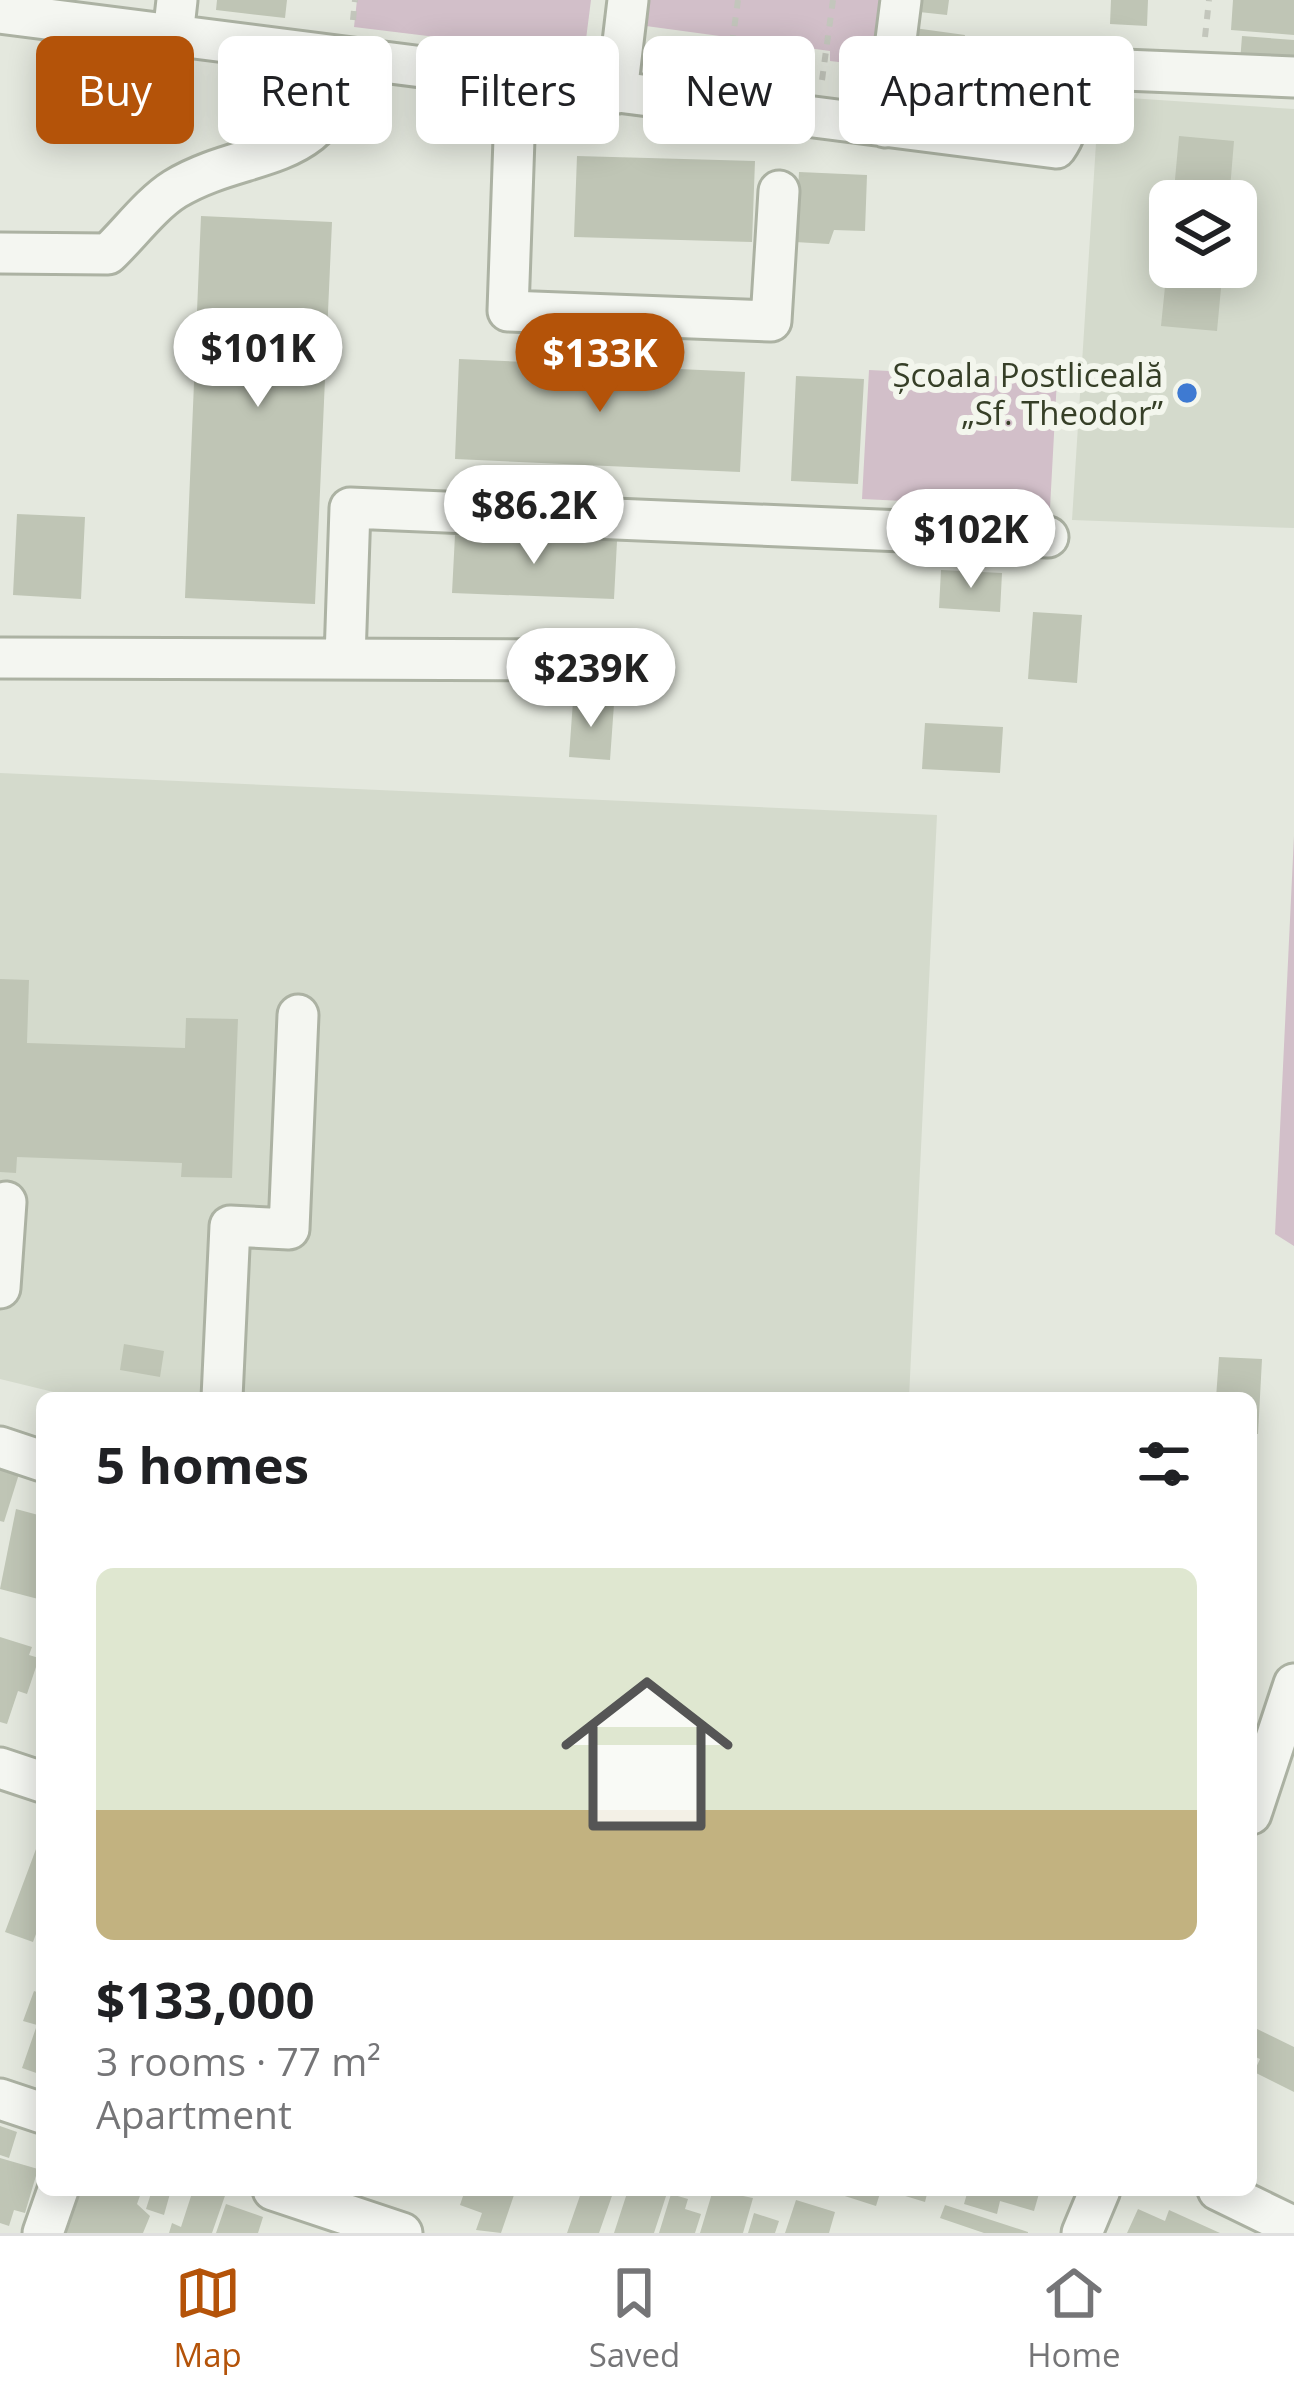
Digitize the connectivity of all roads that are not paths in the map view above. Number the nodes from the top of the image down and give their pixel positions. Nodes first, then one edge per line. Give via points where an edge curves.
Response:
1 (628, 0) edge
2 (901, 0) edge
3 (0, 13) edge
4 (175, 18) edge
5 (251, 36) edge
6 (896, 36) edge
7 (1134, 70) edge
8 (619, 76) edge
9 (1294, 77) edge
10 (619, 93) edge
11 (839, 121) edge
12 (295, 144) edge
13 (514, 144) edge
14 (1024, 144) edge
15 (1060, 144) edge
16 (779, 191) dead end
17 (0, 253) edge
18 (1048, 538) dead end
19 (0, 658) edge
20 (345, 658) junction
21 (592, 660) dead end
22 (298, 1015) dead end
23 (6, 1202) dead end
24 (0, 1288) edge
25 (222, 1392) edge
26 (0, 1448) edge
27 (36, 1459) edge
28 (1294, 1684) edge
29 (0, 1768) edge
30 (36, 1780) edge
31 (1257, 1796) edge
32 (0, 2099) edge
33 (36, 2111) edge
34 (56, 2196) edge
35 (1097, 2196) edge
36 (1230, 2196) edge
37 (283, 2202) edge
38 (1294, 2227) edge
39 (43, 2233) edge
40 (402, 2233) edge
41 (1082, 2233) edge

1 - 8 street
2 - 6 street
3 - 4 street
4 - 5 street
7 - 9 street
10 - 11 street
12 - 17 street via 175,189 108,254
13 - 16 street via 508,311 771,321
14 - 15 street
18 - 20 street via 350,508
19 - 20 street
20 - 21 street
22 - 25 street via 289,1229 230,1226
23 - 24 street
26 - 27 street
28 - 31 street
29 - 30 street
32 - 33 street
34 - 39 street
35 - 41 street
36 - 38 street
37 - 40 street

